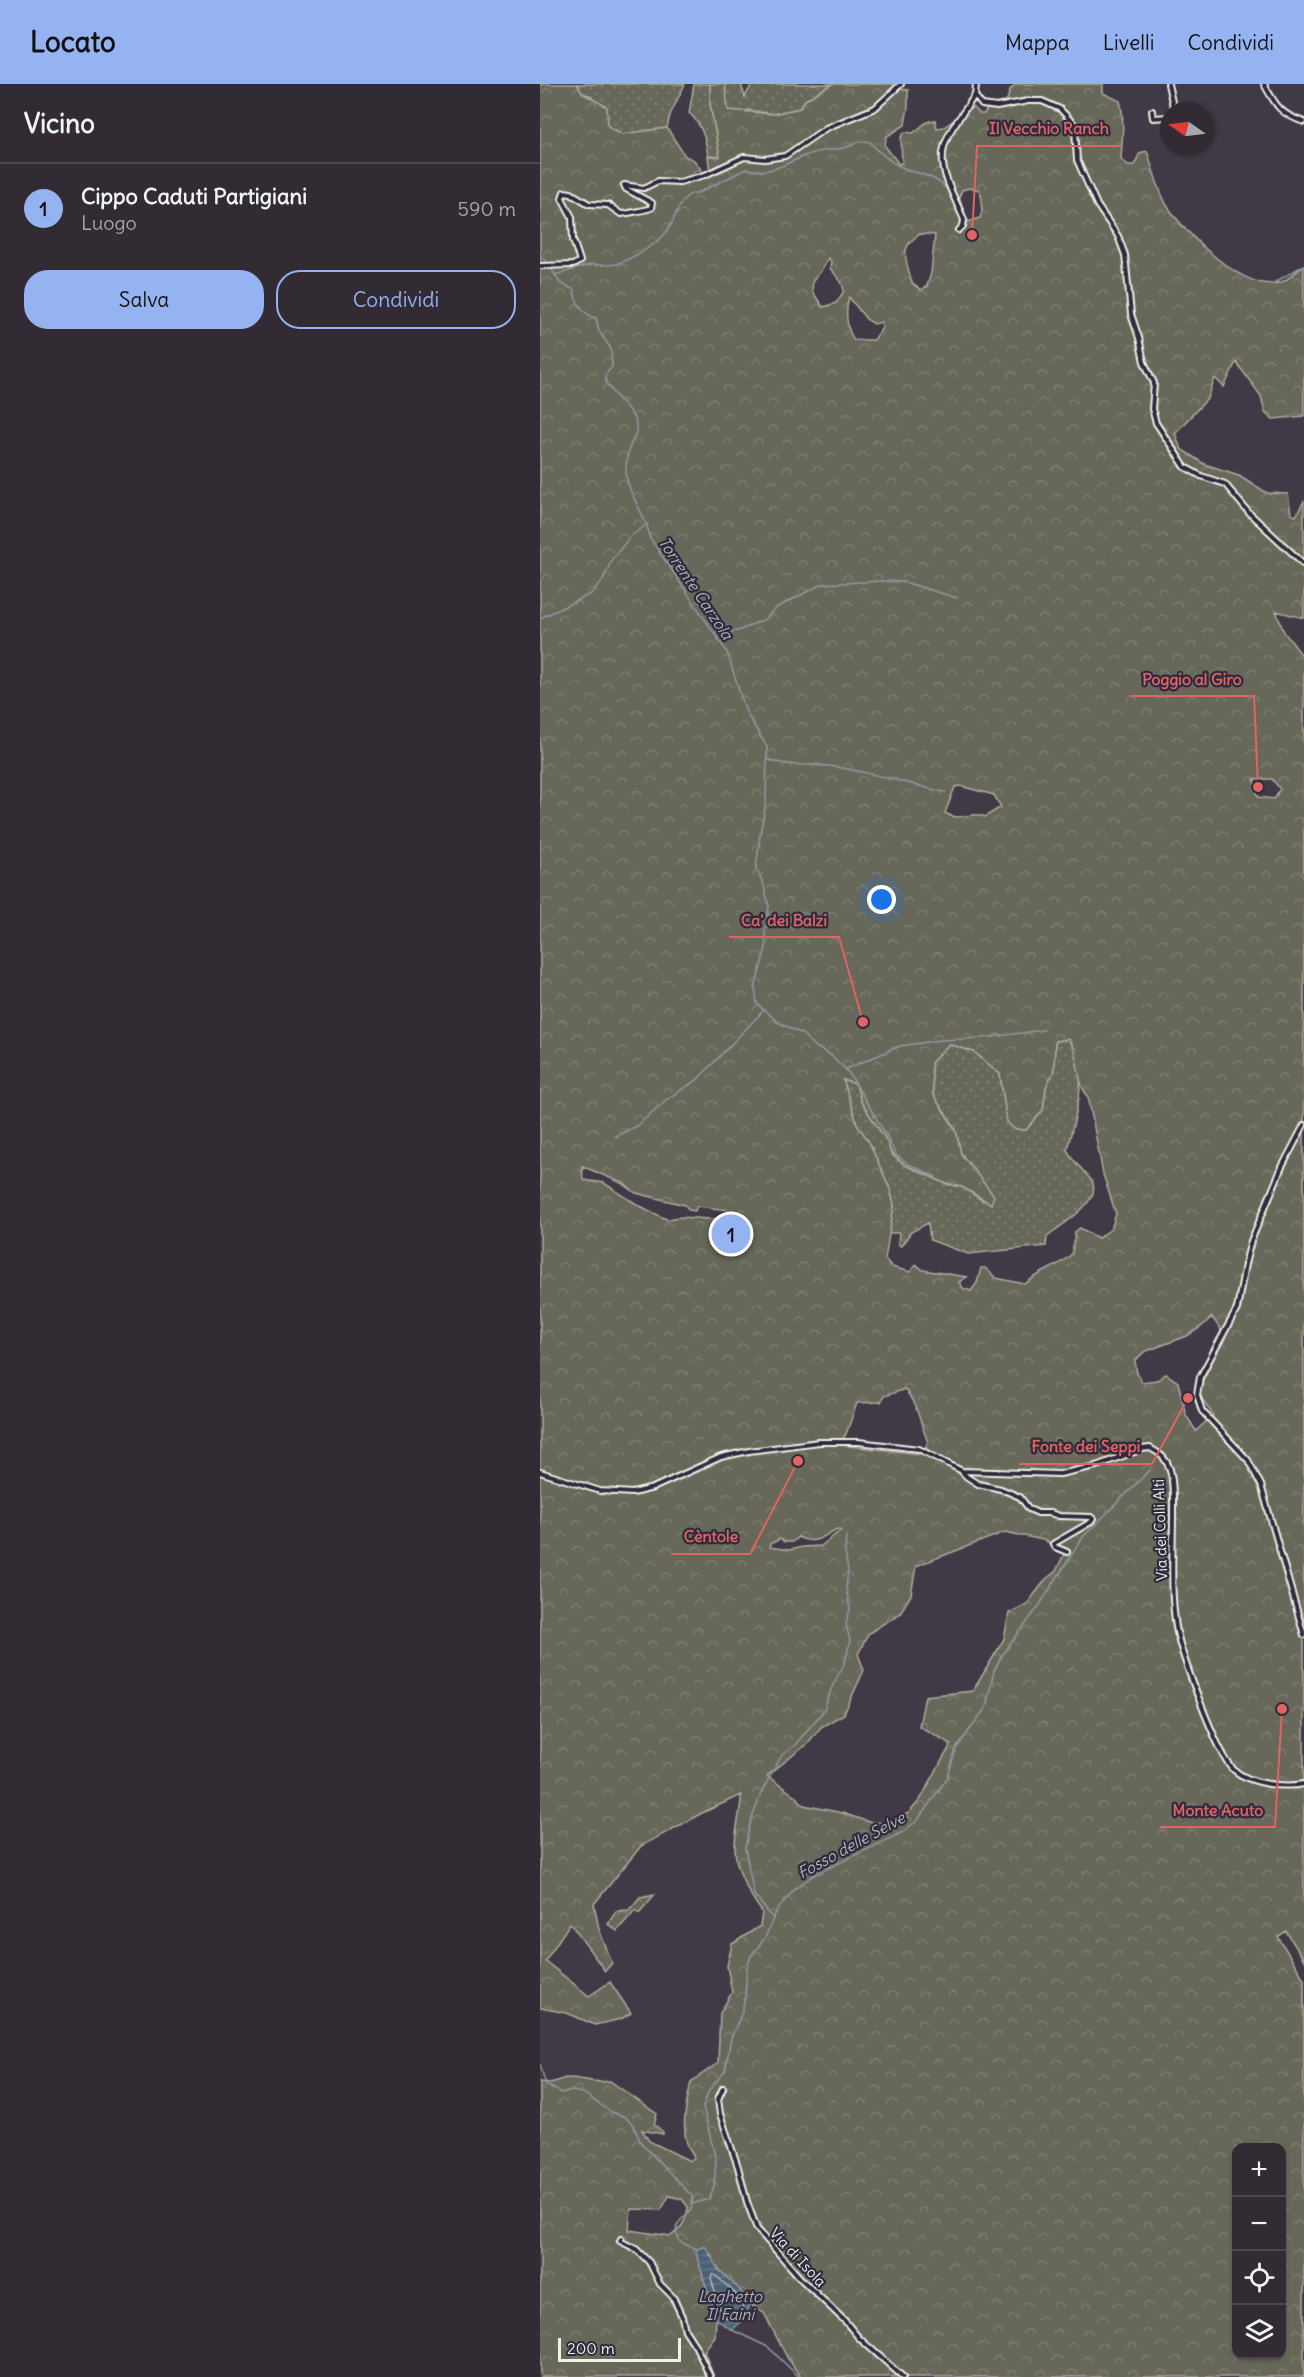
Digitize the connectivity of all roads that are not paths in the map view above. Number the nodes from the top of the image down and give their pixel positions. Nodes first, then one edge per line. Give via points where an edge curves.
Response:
1 (901, 84) edge
2 (976, 84) edge
3 (1168, 84) edge
4 (1264, 84) edge
5 (975, 96) junction
6 (1172, 102) edge
7 (1152, 111) dead end
8 (1160, 118) edge
9 (1304, 122) edge
10 (959, 230) dead end
11 (540, 266) edge
12 (1304, 564) edge
13 (1304, 1125) edge
14 (962, 1471) junction
15 (540, 1472) edge
16 (1067, 1552) dead end
17 (1304, 1635) edge
18 (1304, 1784) edge
19 (723, 2088) dead end
20 (621, 2239) dead end
21 (710, 2377) edge
22 (903, 2377) edge

1 - 11 street via 875,108 831,125 785,156 744,157 705,176 680,182 658,181 644,188 624,185 652,203 647,210 621,214 609,205 589,204 566,192 562,194 572,217 573,240 580,261 573,265
2 - 5 street
3 - 6 street
4 - 9 street via 1278,108
5 - 10 street via 942,150 944,172 964,220
5 - 12 street via 989,107 1042,101 1060,109 1073,123 1077,160 1125,255 1131,314 1154,383 1152,409 1156,423 1185,467 1225,484 1249,513
7 - 8 street via 1153,118
13 - 17 street via 1251,1241 1237,1309 1197,1387 1202,1411 1248,1460 1261,1485
14 - 15 street, Via dei Colli Alti via 919,1449 819,1442 721,1457 633,1493 600,1491
14 - 16 street via 978,1484 1020,1497 1038,1513 1092,1517 1053,1544
14 - 18 street, Via dei Colli Alti via 1060,1474 1142,1449 1157,1452 1170,1468 1176,1626 1223,1755 1234,1770 1254,1780 1283,1786
19 - 22 street, Via di Isola via 718,2099 720,2114 757,2229 859,2338
20 - 21 street via 649,2262 660,2284 673,2297

